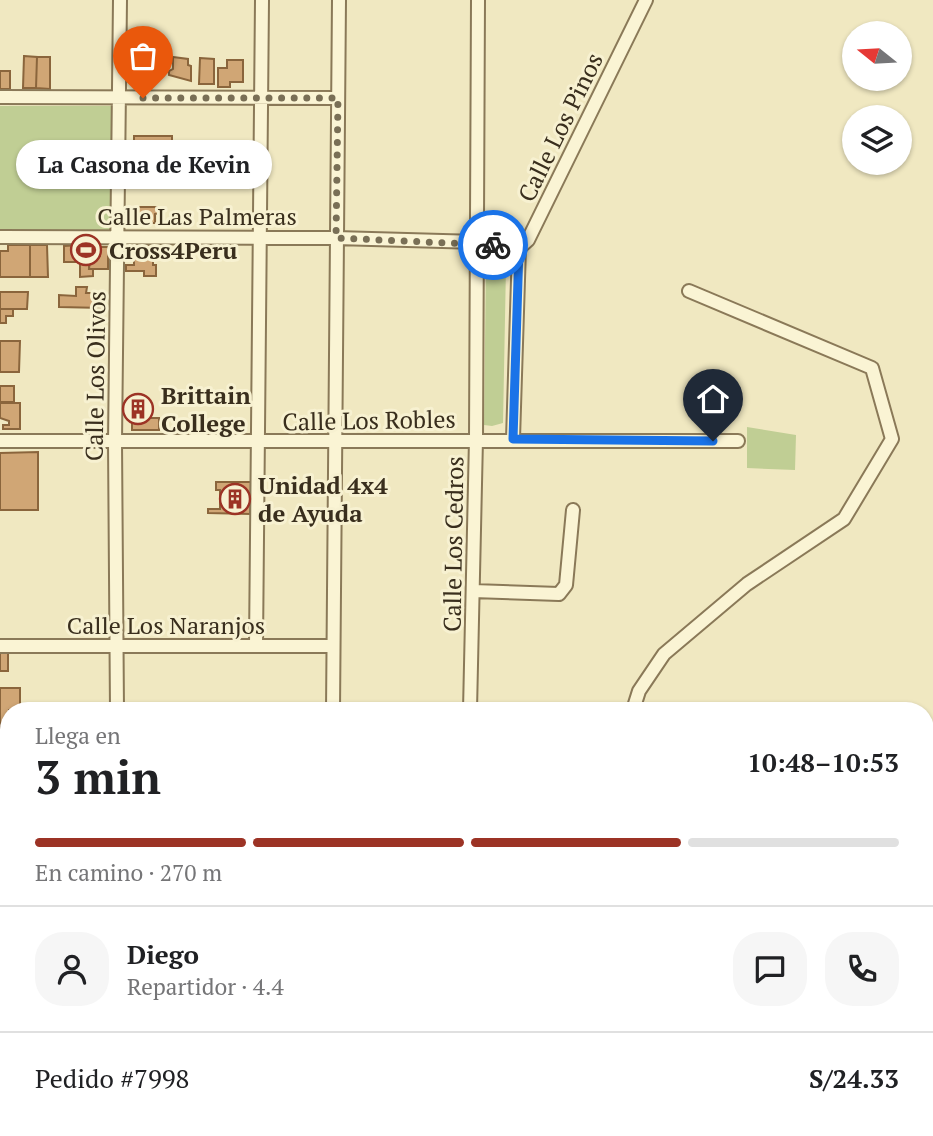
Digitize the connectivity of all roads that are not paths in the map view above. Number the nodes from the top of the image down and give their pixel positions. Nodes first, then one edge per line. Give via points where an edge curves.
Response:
1 (120, 0) edge
2 (262, 0) edge
3 (339, 0) edge
4 (478, 0) edge
5 (646, 0) edge
6 (0, 97) edge
7 (119, 98) junction
8 (261, 98) junction
9 (338, 98) junction
10 (117, 236) junction
11 (0, 237) edge
12 (336, 238) junction
13 (260, 239) junction
14 (478, 243) junction
15 (519, 248) junction
16 (689, 291) dead end
17 (476, 439) junction
18 (513, 439) junction
19 (0, 441) edge
20 (738, 441) dead end
21 (115, 442) junction
22 (257, 442) junction
23 (335, 443) junction
24 (573, 510) dead end
25 (473, 591) junction
26 (256, 645) junction
27 (0, 646) edge
28 (115, 646) junction
29 (332, 646) junction
30 (117, 702) edge
31 (333, 702) edge
32 (470, 702) edge
33 (636, 702) edge

1 - 7 street, Calle Los Olivos
2 - 8 street
3 - 9 street
4 - 14 street, Calle Los Cedros
5 - 15 street, Calle Los Pinos via 528,240
6 - 7 street
7 - 8 street
7 - 10 street, Calle Los Olivos
8 - 9 street
8 - 13 street
9 - 12 street
10 - 11 street, Calle Las Palmeras
10 - 13 street, Calle Las Palmeras
10 - 21 street, Calle Los Olivos
12 - 13 street, Calle Las Palmeras
12 - 14 street, Calle Las Palmeras
12 - 23 street
13 - 22 street
14 - 15 street, Calle Las Palmeras
14 - 17 street, Calle Los Cedros
15 - 18 street
16 - 33 street via 872,368 892,439 844,519 747,584 664,654
17 - 18 street, Calle Los Robles
17 - 23 street, Calle Los Robles
17 - 25 street, Calle Los Cedros
18 - 20 street, Calle Los Robles
19 - 21 street, Calle Los Robles
21 - 22 street, Calle Los Robles
21 - 28 street, Calle Los Olivos
22 - 23 street, Calle Los Robles
22 - 26 street
23 - 29 street
24 - 25 street via 566,585 559,594
25 - 32 street, Calle Los Cedros
26 - 28 street, Calle Los Naranjos
26 - 29 street, Calle Los Naranjos
27 - 28 street, Calle Los Naranjos
28 - 30 street, Calle Los Olivos
29 - 31 street

